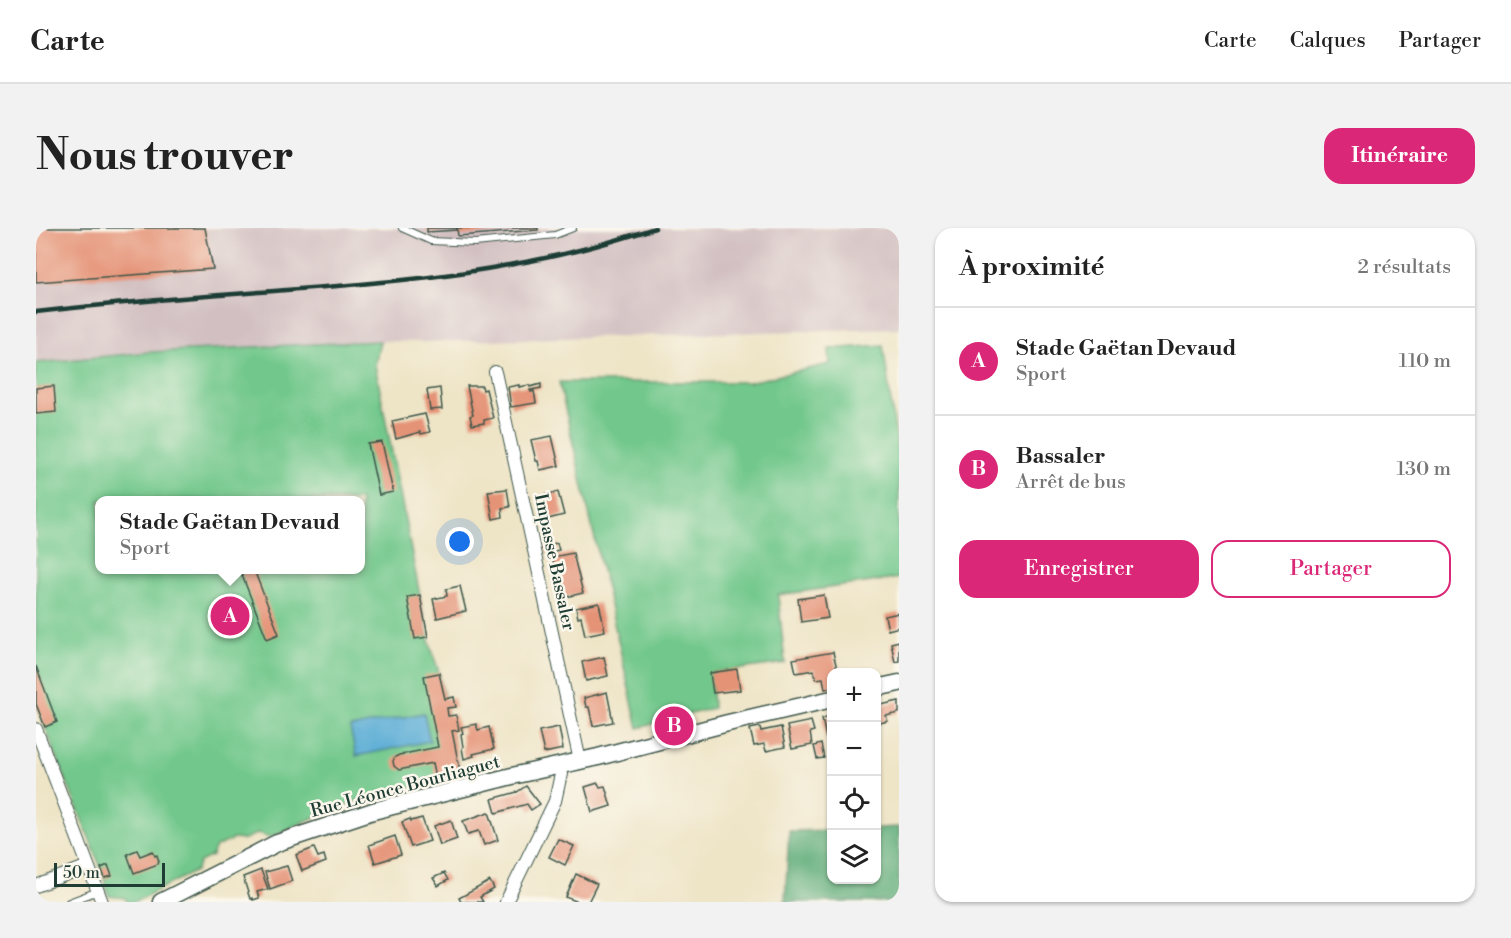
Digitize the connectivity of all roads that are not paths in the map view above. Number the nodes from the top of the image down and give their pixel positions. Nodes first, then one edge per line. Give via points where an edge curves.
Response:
1 (402, 228) edge
2 (573, 228) edge
3 (495, 372) dead end
4 (899, 683) edge
5 (881, 687) edge
6 (827, 700) edge
7 (36, 729) edge
8 (568, 764) junction
9 (88, 866) junction
10 (36, 886) edge
11 (100, 896) edge
12 (69, 902) edge
13 (161, 902) edge
14 (506, 902) edge

1 - 2 lane via 431,241 475,243 555,235
3 - 8 street, Impasse Bassaler
4 - 5 main road
6 - 8 main road, Rue Léonce Bourliaguet
7 - 9 street
8 - 13 main road, Rue Léonce Bourliaguet via 373,811 277,843
8 - 14 street, Impasse Bassaler via 561,774 555,801
9 - 10 street
9 - 11 street
11 - 12 lane

